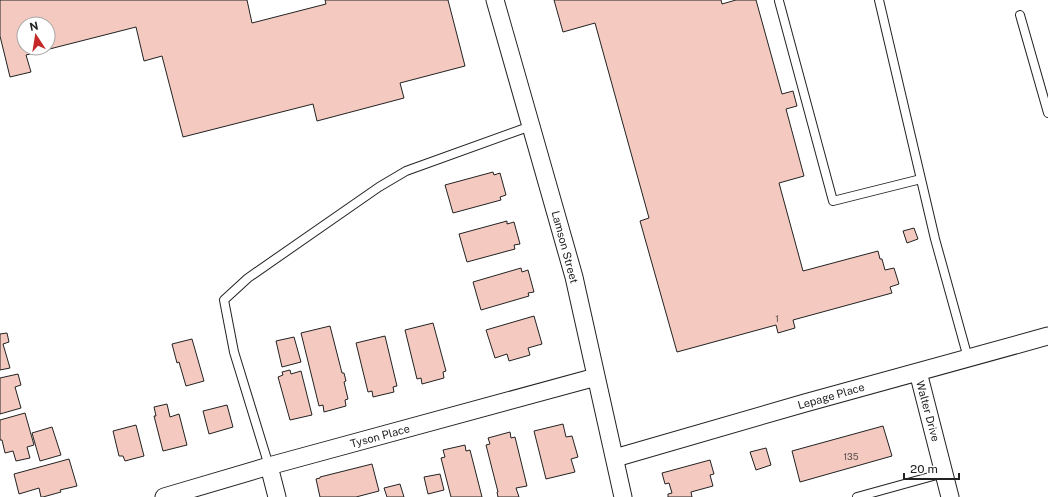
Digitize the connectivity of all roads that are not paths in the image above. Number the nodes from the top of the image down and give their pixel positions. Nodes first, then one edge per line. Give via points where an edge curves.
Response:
1 (495, 0) edge
2 (879, 0) edge
3 (779, 1) dead end
4 (1020, 15) dead end
5 (1048, 113) edge
6 (531, 126) junction
7 (921, 178) junction
8 (1048, 336) edge
9 (968, 358) junction
10 (918, 372) junction
11 (596, 377) junction
12 (615, 458) junction
13 (269, 466) junction
14 (944, 473) junction
15 (164, 497) edge
16 (277, 497) edge
17 (623, 497) edge
18 (857, 497) edge
19 (950, 497) edge

1 - 6 street, Lamson Street
2 - 7 lane
3 - 7 lane via 833,201
4 - 5 lane
6 - 11 street, Lamson Street via 574,277
6 - 13 lane via 406,171 248,278 224,300 234,352
7 - 9 lane
8 - 9 street, Lepage Place
9 - 10 street, Lepage Place
10 - 12 street, Lepage Place
10 - 14 street, Walter Drive
11 - 12 street, Lamson Street
11 - 13 street, Tyson Place
12 - 17 street, Lamson Street
13 - 15 street, Tyson Place
13 - 16 street
14 - 18 lane
14 - 19 street, Walter Drive

